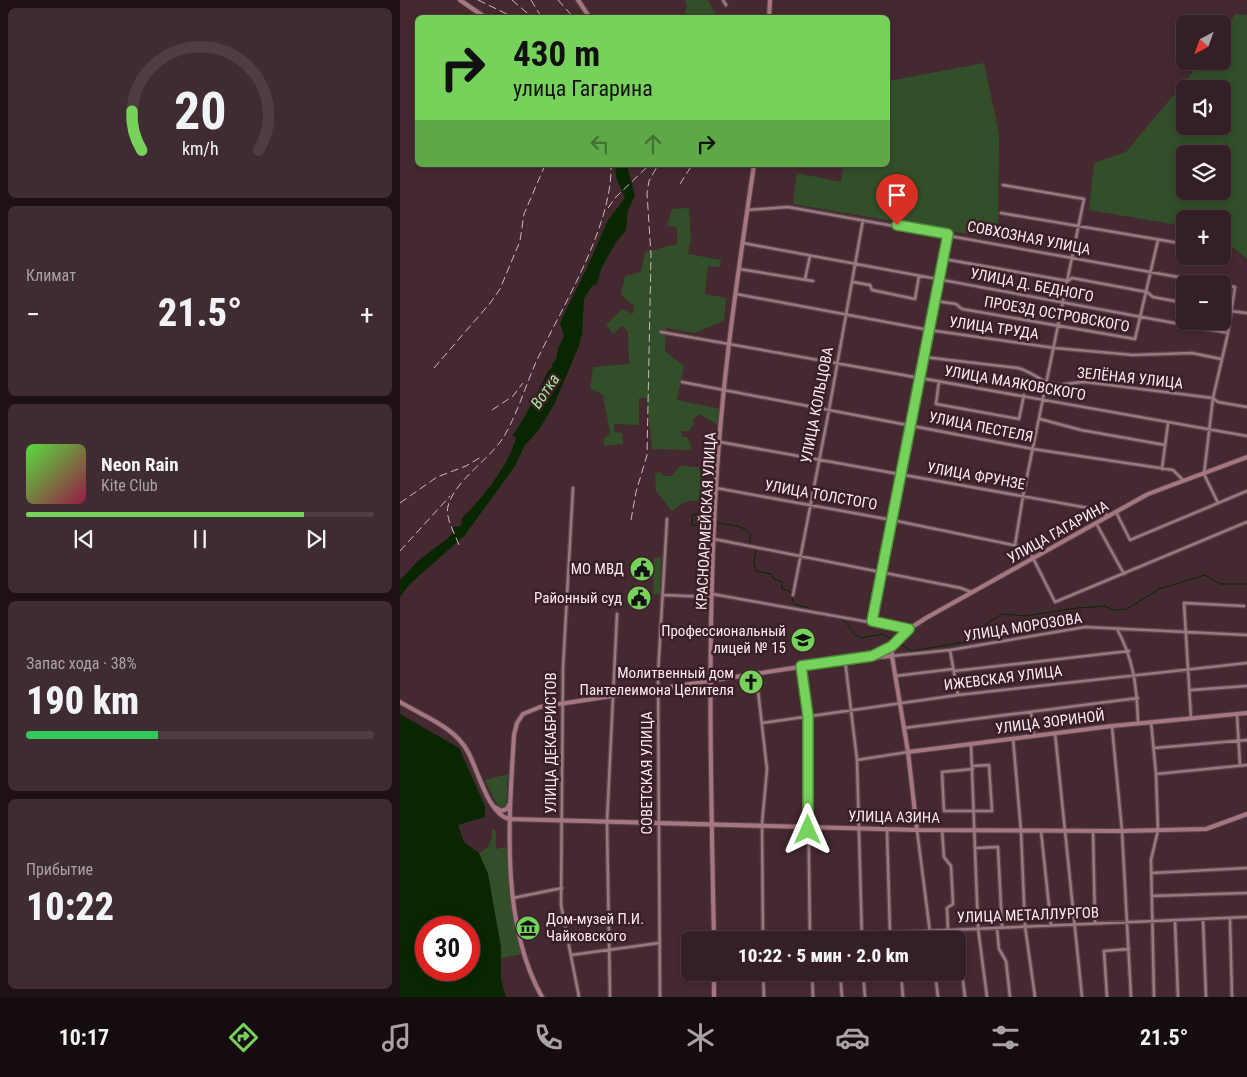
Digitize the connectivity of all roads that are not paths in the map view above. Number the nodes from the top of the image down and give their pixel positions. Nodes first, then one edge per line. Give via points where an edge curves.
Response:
1 (460, 0) edge
2 (578, 0) edge
3 (723, 0) edge
4 (770, 0) edge
5 (726, 5) dead end
6 (482, 15) edge
7 (588, 15) edge
8 (769, 15) edge
9 (754, 167) edge
10 (1003, 185) dead end
11 (747, 210) junction
12 (1001, 213) dead end
13 (863, 220) junction
14 (1079, 227) junction
15 (948, 234) junction
16 (1158, 240) junction
17 (743, 243) junction
18 (1176, 243) edge
19 (810, 256) junction
20 (1073, 258) junction
21 (944, 259) junction
22 (856, 266) junction
23 (739, 269) junction
24 (1151, 272) junction
25 (919, 276) junction
26 (1176, 277) edge
27 (805, 280) junction
28 (940, 280) junction
29 (813, 281) dead end
30 (853, 282) junction
31 (1068, 282) junction
32 (1231, 286) edge
33 (1147, 292) junction
34 (736, 294) junction
35 (936, 301) junction
36 (1176, 301) edge
37 (1064, 303) junction
38 (1231, 311) joint
39 (1247, 312) edge
40 (846, 314) junction
41 (1142, 318) junction
42 (1059, 326) junction
43 (929, 330) junction
44 (1228, 330) edge
45 (661, 332) dead end
46 (1228, 333) junction
47 (729, 343) junction
48 (1055, 348) junction
49 (924, 357) junction
50 (1222, 359) junction
51 (837, 362) junction
52 (920, 378) junction
53 (939, 381) junction
54 (682, 382) dead end
55 (1047, 383) junction
56 (725, 391) junction
57 (1024, 395) junction
58 (1213, 398) junction
59 (1044, 399) junction
60 (1247, 407) edge
61 (829, 410) junction
62 (1040, 419) junction
63 (1168, 423) junction
64 (910, 425) junction
65 (1209, 430) junction
66 (1247, 436) edge
67 (720, 442) junction
68 (1165, 445) junction
69 (1033, 449) junction
70 (1247, 457) edge
71 (818, 460) junction
72 (1162, 469) junction
73 (901, 474) junction
74 (1204, 474) junction
75 (1184, 481) junction
76 (573, 488) dead end
77 (716, 488) junction
78 (1247, 491) edge
79 (1023, 496) junction
80 (1218, 503) junction
81 (810, 504) junction
82 (1116, 512) junction
83 (1109, 516) junction
84 (667, 519) dead end
85 (892, 520) junction
86 (1247, 522) edge
87 (1096, 523) junction
88 (714, 539) junction
89 (1016, 545) junction
90 (800, 555) junction
91 (1033, 559) junction
92 (882, 572) junction
93 (1124, 574) junction
94 (972, 593) junction
95 (663, 595) junction
96 (713, 595) junction
97 (793, 595) dead end
98 (1244, 606) dead end
99 (617, 614) dead end
100 (872, 621) junction
101 (909, 629) junction
102 (1117, 629) junction
103 (1186, 633) junction
104 (1247, 635) edge
105 (892, 646) junction
106 (950, 650) junction
107 (1129, 650) junction
108 (872, 656) junction
109 (892, 656) junction
110 (845, 660) junction
111 (1247, 663) edge
112 (801, 666) junction
113 (1189, 668) junction
114 (954, 670) junction
115 (756, 673) junction
116 (1133, 675) junction
117 (896, 676) junction
118 (710, 681) junction
119 (1247, 686) edge
120 (658, 690) junction
121 (1191, 690) junction
122 (958, 695) junction
123 (614, 696) junction
124 (1138, 698) junction
125 (400, 702) edge
126 (562, 703) junction
127 (900, 703) junction
128 (852, 710) junction
129 (1031, 712) junction
130 (1247, 713) edge
131 (1237, 714) junction
132 (808, 716) junction
133 (1191, 718) junction
134 (1151, 722) junction
135 (762, 723) junction
136 (1138, 724) junction
137 (1112, 726) junction
138 (904, 728) junction
139 (1055, 733) junction
140 (1034, 736) junction
141 (1012, 738) junction
142 (1247, 740) edge
143 (1239, 741) junction
144 (971, 743) junction
145 (1154, 748) junction
146 (908, 752) junction
147 (857, 760) junction
148 (1240, 765) junction
149 (1247, 765) edge
150 (973, 767) junction
151 (1156, 774) junction
152 (510, 803) junction
153 (492, 804) junction
154 (972, 811) junction
155 (1247, 814) edge
156 (509, 819) junction
157 (562, 820) junction
158 (607, 822) junction
159 (658, 824) junction
160 (713, 824) junction
161 (762, 824) junction
162 (808, 826) junction
163 (859, 828) junction
164 (887, 828) junction
165 (916, 830) junction
166 (942, 830) junction
167 (974, 830) junction
168 (1158, 830) junction
169 (1022, 831) junction
170 (1041, 831) junction
171 (1065, 831) junction
172 (1093, 831) junction
173 (1122, 831) junction
174 (976, 848) junction
175 (1247, 868) edge
176 (1152, 872) junction
177 (562, 888) junction
178 (1247, 893) edge
179 (1152, 896) junction
180 (513, 898) junction
181 (1247, 917) edge
182 (1230, 918) junction
183 (1203, 919) junction
184 (1174, 920) junction
185 (1152, 921) junction
186 (1095, 923) junction
187 (1127, 923) junction
188 (1075, 924) junction
189 (1051, 925) junction
190 (1025, 926) junction
191 (1002, 927) junction
192 (978, 928) junction
193 (997, 928) junction
194 (948, 930) junction
195 (714, 931) edge
196 (763, 931) edge
197 (810, 931) edge
198 (862, 931) edge
199 (890, 931) edge
200 (930, 931) joint
201 (659, 943) junction
202 (608, 949) junction
203 (1129, 949) junction
204 (571, 955) junction
205 (714, 981) edge
206 (763, 981) edge
207 (812, 981) edge
208 (841, 981) edge
209 (864, 981) edge
210 (902, 981) edge
211 (936, 981) edge
212 (963, 981) edge
213 (542, 997) edge
214 (579, 997) edge
215 (610, 997) edge
216 (660, 997) edge
217 (714, 997) edge
218 (764, 997) edge
219 (813, 997) edge
220 (842, 997) edge
221 (865, 997) edge
222 (903, 997) edge
223 (938, 997) edge
224 (965, 997) edge
225 (988, 997) edge
226 (1010, 997) edge
227 (1035, 997) edge
228 (1082, 997) edge
229 (1107, 997) edge
230 (1131, 997) edge
231 (1154, 997) edge
232 (1178, 997) edge
233 (1206, 997) edge
234 (1232, 997) edge

1 - 6 main road
2 - 7 main road
3 - 5 street
4 - 8 main road
9 - 11 main road, КРАСНОАРМЕЙСКАЯ УЛИЦА
10 - 14 street via 1084,199
11 - 13 street, СОВХОЗНАЯ УЛИЦА via 788,207
11 - 17 main road, КРАСНОАРМЕЙСКАЯ УЛИЦА
12 - 14 street
13 - 15 street, СОВХОЗНАЯ УЛИЦА
13 - 22 street, УЛИЦА КОЛЬЦОВА
14 - 16 street
14 - 20 street
15 - 20 street, СОВХОЗНАЯ УЛИЦА
15 - 21 street
16 - 18 street
16 - 24 street, ПРОЕЗД ОСТРОВСКОГО
17 - 19 street, УЛИЦА Д. БЕДНОГО
17 - 23 main road, КРАСНОАРМЕЙСКАЯ УЛИЦА
19 - 22 street, УЛИЦА Д. БЕДНОГО
19 - 27 street
20 - 24 street, СОВХОЗНАЯ УЛИЦА
20 - 31 street
21 - 28 street
21 - 31 street
22 - 25 street, УЛИЦА Д. БЕДНОГО
22 - 30 street, УЛИЦА КОЛЬЦОВА
23 - 27 street
23 - 34 main road, КРАСНОАРМЕЙСКАЯ УЛИЦА
24 - 26 street, СОВХОЗНАЯ УЛИЦА
24 - 33 street, ПРОЕЗД ОСТРОВСКОГО
25 - 28 street, УЛИЦА Д. БЕДНОГО
25 - 30 street via 915,299 872,290 870,285
27 - 29 street
28 - 35 street
28 - 37 street, УЛИЦА Д. БЕДНОГО
30 - 40 street, УЛИЦА КОЛЬЦОВА
31 - 33 street via 1072,278
31 - 37 street
32 - 38 street via 1235,287
33 - 36 street via 1153,297
33 - 41 street, ПРОЕЗД ОСТРОВСКОГО
34 - 40 street, УЛИЦА ТРУДА
34 - 47 main road, КРАСНОАРМЕЙСКАЯ УЛИЦА
35 - 42 street, ПРОЕЗД ОСТРОВСКОГО via 956,304 962,309
35 - 43 street
37 - 41 street, УЛИЦА Д. БЕДНОГО
37 - 42 street
38 - 39 street
40 - 43 street, УЛИЦА ТРУДА
40 - 51 street, УЛИЦА КОЛЬЦОВА
41 - 42 street, ПРОЕЗД ОСТРОВСКОГО via 1135,339
41 - 46 street, УЛИЦА Д. БЕДНОГО
42 - 48 street
43 - 48 street, УЛИЦА ТРУДА
43 - 49 street
44 - 46 street
45 - 47 street, УЛИЦА МАЯКОВСКОГО
46 - 50 street
47 - 51 street, УЛИЦА МАЯКОВСКОГО
47 - 56 main road, КРАСНОАРМЕЙСКАЯ УЛИЦА
48 - 50 street, УЛИЦА ТРУДА via 1124,354 1192,354
48 - 55 street
49 - 52 street
49 - 55 street via 1018,368 1030,371
50 - 58 street
51 - 52 street, УЛИЦА МАЯКОВСКОГО
51 - 61 street, УЛИЦА КОЛЬЦОВА
52 - 53 street, УЛИЦА МАЯКОВСКОГО
52 - 64 street
53 - 57 street, УЛИЦА МАЯКОВСКОГО
53 - 57 street via 936,404 1019,419
54 - 56 street, УЛИЦА ПЕСТЕЛЯ
55 - 58 street, ЗЕЛЁНАЯ УЛИЦА via 1085,382
55 - 59 street
56 - 61 street, УЛИЦА ПЕСТЕЛЯ
56 - 67 main road, КРАСНОАРМЕЙСКАЯ УЛИЦА
57 - 59 street, УЛИЦА МАЯКОВСКОГО
58 - 60 street, ЗЕЛЁНАЯ УЛИЦА via 1218,402
58 - 65 street
59 - 62 street
59 - 63 street, УЛИЦА МАЯКОВСКОГО
61 - 64 street, УЛИЦА ПЕСТЕЛЯ
61 - 71 street, УЛИЦА КОЛЬЦОВА
62 - 68 street
62 - 69 street
63 - 65 street, УЛИЦА МАЯКОВСКОГО
63 - 68 street
64 - 69 street, УЛИЦА ПЕСТЕЛЯ
64 - 73 street
65 - 66 street, УЛИЦА МАЯКОВСКОГО
65 - 74 street
67 - 71 street, УЛИЦА ФРУНЗЕ
67 - 77 main road, КРАСНОАРМЕЙСКАЯ УЛИЦА
68 - 72 street
69 - 72 street, УЛИЦА ПЕСТЕЛЯ
69 - 79 street
70 - 74 main road, УЛИЦА ГАГАРИНА
71 - 73 street, УЛИЦА ФРУНЗЕ
71 - 81 street, УЛИЦА КОЛЬЦОВА
72 - 75 street, УЛИЦА ПЕСТЕЛЯ via 1173,470
73 - 79 street, УЛИЦА ФРУНЗЕ
73 - 85 street
74 - 75 main road, УЛИЦА ГАГАРИНА
74 - 80 street
75 - 82 main road, УЛИЦА ГАГАРИНА via 1148,494
76 - 126 street, УЛИЦА ДЕКАБРИСТОВ
77 - 81 street, УЛИЦА ТОЛСТОГО
77 - 88 main road, КРАСНОАРМЕЙСКАЯ УЛИЦА
78 - 80 street
79 - 83 street, УЛИЦА ФРУНЗЕ via 1094,509
79 - 89 street
80 - 82 street via 1130,540
81 - 85 street, УЛИЦА ТОЛСТОГО
81 - 90 street, УЛИЦА КОЛЬЦОВА
82 - 83 main road, УЛИЦА ГАГАРИНА
83 - 87 main road, УЛИЦА ГАГАРИНА
84 - 95 street, СОВЕТСКАЯ УЛИЦА
85 - 89 street, УЛИЦА ТОЛСТОГО
85 - 92 street
86 - 93 street
87 - 91 main road, УЛИЦА ГАГАРИНА
87 - 93 street
88 - 90 street
88 - 96 main road, КРАСНОАРМЕЙСКАЯ УЛИЦА
89 - 91 street, УЛИЦА ТОЛСТОГО via 1028,548
90 - 92 street
90 - 97 street, УЛИЦА КОЛЬЦОВА
91 - 93 street via 1055,602
91 - 94 main road, УЛИЦА ГАГАРИНА
92 - 94 street
92 - 100 street
94 - 101 main road, УЛИЦА ГАГАРИНА
95 - 96 street
95 - 120 street, СОВЕТСКАЯ УЛИЦА
96 - 100 street
96 - 118 main road, КРАСНОАРМЕЙСКАЯ УЛИЦА
98 - 103 street via 1184,603
99 - 123 street
100 - 101 street
101 - 105 main road, УЛИЦА ГАГАРИНА
102 - 103 street, УЛИЦА МОРОЗОВА
102 - 106 street, УЛИЦА МОРОЗОВА via 1085,627
102 - 107 street
103 - 104 street, УЛИЦА МОРОЗОВА
103 - 113 street
105 - 108 main road, УЛИЦА ГАГАРИНА
105 - 109 main road
106 - 109 street, УЛИЦА МОРОЗОВА
106 - 114 street
107 - 114 street
107 - 116 street
108 - 109 main road
108 - 110 main road
109 - 117 main road
110 - 112 main road
110 - 128 street
111 - 113 street, ИЖЕВСКАЯ УЛИЦА
112 - 115 main road
112 - 132 street
113 - 116 street, ИЖЕВСКАЯ УЛИЦА
113 - 121 street
114 - 117 street
114 - 122 street
115 - 118 main road
115 - 135 street
116 - 122 street, ИЖЕВСКАЯ УЛИЦА
116 - 124 street
117 - 127 main road
118 - 120 main road
118 - 160 main road, КРАСНОАРМЕЙСКАЯ УЛИЦА
119 - 121 street
120 - 123 main road
120 - 159 street, СОВЕТСКАЯ УЛИЦА
121 - 133 street
122 - 127 street, ИЖЕВСКАЯ УЛИЦА
123 - 126 main road
123 - 158 street
124 - 129 street
124 - 136 street
125 - 153 main road via 461,740
126 - 152 main road via 533,708 517,723
126 - 157 street, УЛИЦА ДЕКАБРИСТОВ
127 - 128 street, ИЖЕВСКАЯ УЛИЦА
127 - 138 main road
128 - 132 street, ИЖЕВСКАЯ УЛИЦА
128 - 147 street
129 - 138 street
129 - 140 street
130 - 131 main road, УЛИЦА ЗОРИНОЙ
131 - 133 main road, УЛИЦА ЗОРИНОЙ
131 - 143 street
132 - 135 street, ИЖЕВСКАЯ УЛИЦА
132 - 162 street
133 - 134 main road, УЛИЦА ЗОРИНОЙ
134 - 136 main road, УЛИЦА ЗОРИНОЙ
134 - 145 street
135 - 161 street via 767,770
136 - 137 main road, УЛИЦА ЗОРИНОЙ
137 - 139 main road, УЛИЦА ЗОРИНОЙ
137 - 173 street
138 - 146 main road
139 - 140 main road, УЛИЦА ЗОРИНОЙ
139 - 171 street
140 - 141 main road, УЛИЦА ЗОРИНОЙ
141 - 144 main road, УЛИЦА ЗОРИНОЙ
141 - 169 street
142 - 143 street
143 - 145 street
143 - 148 street
144 - 146 main road, УЛИЦА ЗОРИНОЙ
144 - 150 street
145 - 151 street
146 - 147 street, УЛИЦА ЗОРИНОЙ
146 - 165 main road
147 - 163 street
148 - 149 street
148 - 151 street
150 - 154 street
150 - 154 street via 990,764 992,811
150 - 154 street via 942,772 944,811
151 - 168 street
152 - 153 main road via 501,811
152 - 156 main road
153 - 156 main road via 500,816
154 - 167 street
155 - 168 main road, УЛИЦА АЗИНА via 1211,828
156 - 157 main road, УЛИЦА АЗИНА
156 - 180 main road
157 - 158 main road, УЛИЦА АЗИНА
157 - 177 street, УЛИЦА ДЕКАБРИСТОВ
158 - 159 main road, УЛИЦА АЗИНА
158 - 202 street
159 - 160 main road, УЛИЦА АЗИНА
159 - 201 street, СОВЕТСКАЯ УЛИЦА
160 - 161 main road, УЛИЦА АЗИНА
160 - 195 main road, КРАСНОАРМЕЙСКАЯ УЛИЦА
161 - 162 main road, УЛИЦА АЗИНА
161 - 196 street
162 - 163 main road, УЛИЦА АЗИНА
162 - 197 street
163 - 164 main road, УЛИЦА АЗИНА
163 - 198 street
164 - 165 main road, УЛИЦА АЗИНА
164 - 199 street
165 - 166 main road, УЛИЦА АЗИНА
165 - 200 street
166 - 167 main road, УЛИЦА АЗИНА
166 - 194 street via 944,857 951,866 953,904 947,908
167 - 169 main road, УЛИЦА АЗИНА
167 - 174 street
168 - 173 main road, УЛИЦА АЗИНА
168 - 176 street via 1151,860
169 - 170 main road, УЛИЦА АЗИНА
169 - 190 street
170 - 171 main road, УЛИЦА АЗИНА
170 - 189 street
171 - 172 main road, УЛИЦА АЗИНА
171 - 188 street
172 - 173 main road, УЛИЦА АЗИНА
172 - 186 street
173 - 187 street
174 - 191 street via 998,848
174 - 192 street
175 - 176 street
176 - 179 street
177 - 180 street
177 - 204 street, УЛИЦА ДЕКАБРИСТОВ via 563,924
178 - 179 street
179 - 185 street
180 - 213 main road via 529,967
181 - 182 street, УЛИЦА МЕТАЛЛУРГОВ
182 - 183 street, УЛИЦА МЕТАЛЛУРГОВ
182 - 234 street
183 - 184 street, УЛИЦА МЕТАЛЛУРГОВ
183 - 233 street
184 - 185 street, УЛИЦА МЕТАЛЛУРГОВ
184 - 232 street
185 - 187 street, УЛИЦА МЕТАЛЛУРГОВ
185 - 231 street
186 - 187 street, УЛИЦА МЕТАЛЛУРГОВ
186 - 188 street, УЛИЦА МЕТАЛЛУРГОВ
187 - 203 street
188 - 189 street, УЛИЦА МЕТАЛЛУРГОВ
188 - 228 street
189 - 190 street, УЛИЦА МЕТАЛЛУРГОВ
190 - 191 street, УЛИЦА МЕТАЛЛУРГОВ
190 - 227 street
191 - 193 street, УЛИЦА МЕТАЛЛУРГОВ
192 - 193 street, УЛИЦА МЕТАЛЛУРГОВ
192 - 194 street, УЛИЦА МЕТАЛЛУРГОВ
192 - 225 street
193 - 226 street via 999,949 1006,961
194 - 200 street, УЛИЦА МЕТАЛЛУРГОВ
201 - 202 street
201 - 216 street, СОВЕТСКАЯ УЛИЦА
202 - 204 street
202 - 215 street
203 - 229 street via 1104,950
203 - 230 street
204 - 214 street, УЛИЦА ДЕКАБРИСТОВ
205 - 217 main road
206 - 218 street
207 - 219 street
208 - 220 street
209 - 221 street
210 - 222 street
211 - 223 street
212 - 224 street

